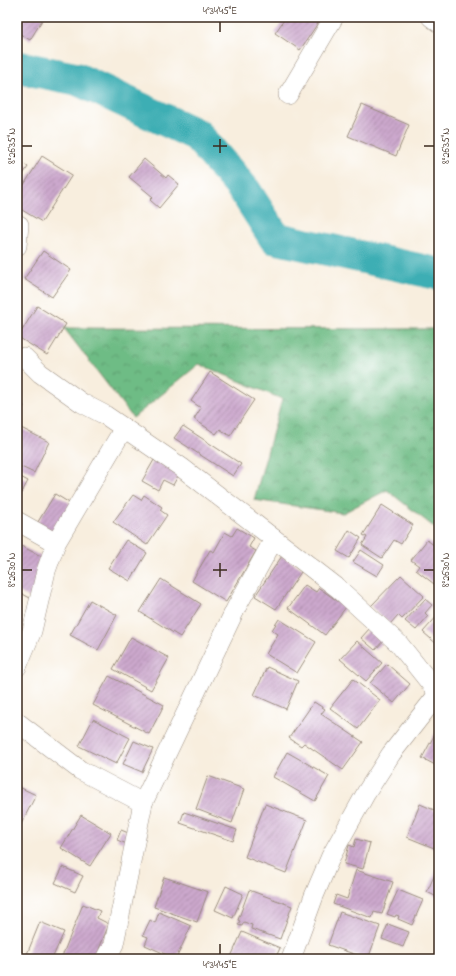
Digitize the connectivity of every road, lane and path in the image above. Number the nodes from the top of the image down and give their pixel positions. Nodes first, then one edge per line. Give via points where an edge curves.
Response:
1 (334, 17) edge
2 (431, 17) edge
3 (439, 23) edge
4 (288, 95) dead end
5 (17, 224) edge
6 (17, 246) edge
7 (19, 355) edge
8 (124, 428) junction
9 (17, 521) edge
10 (274, 539) junction
11 (56, 543) junction
12 (17, 667) edge
13 (439, 694) edge
14 (17, 722) edge
15 (143, 803) junction
16 (106, 959) edge
17 (291, 959) edge

1 - 4 street
2 - 3 street
5 - 6 street
7 - 8 street via 82,403
8 - 10 street via 182,467
8 - 11 street
9 - 11 street
10 - 13 street via 339,589 399,644
10 - 15 street via 233,615
11 - 12 street via 32,631
13 - 17 street via 391,754 331,856
14 - 15 street via 80,770
15 - 16 street via 114,944

